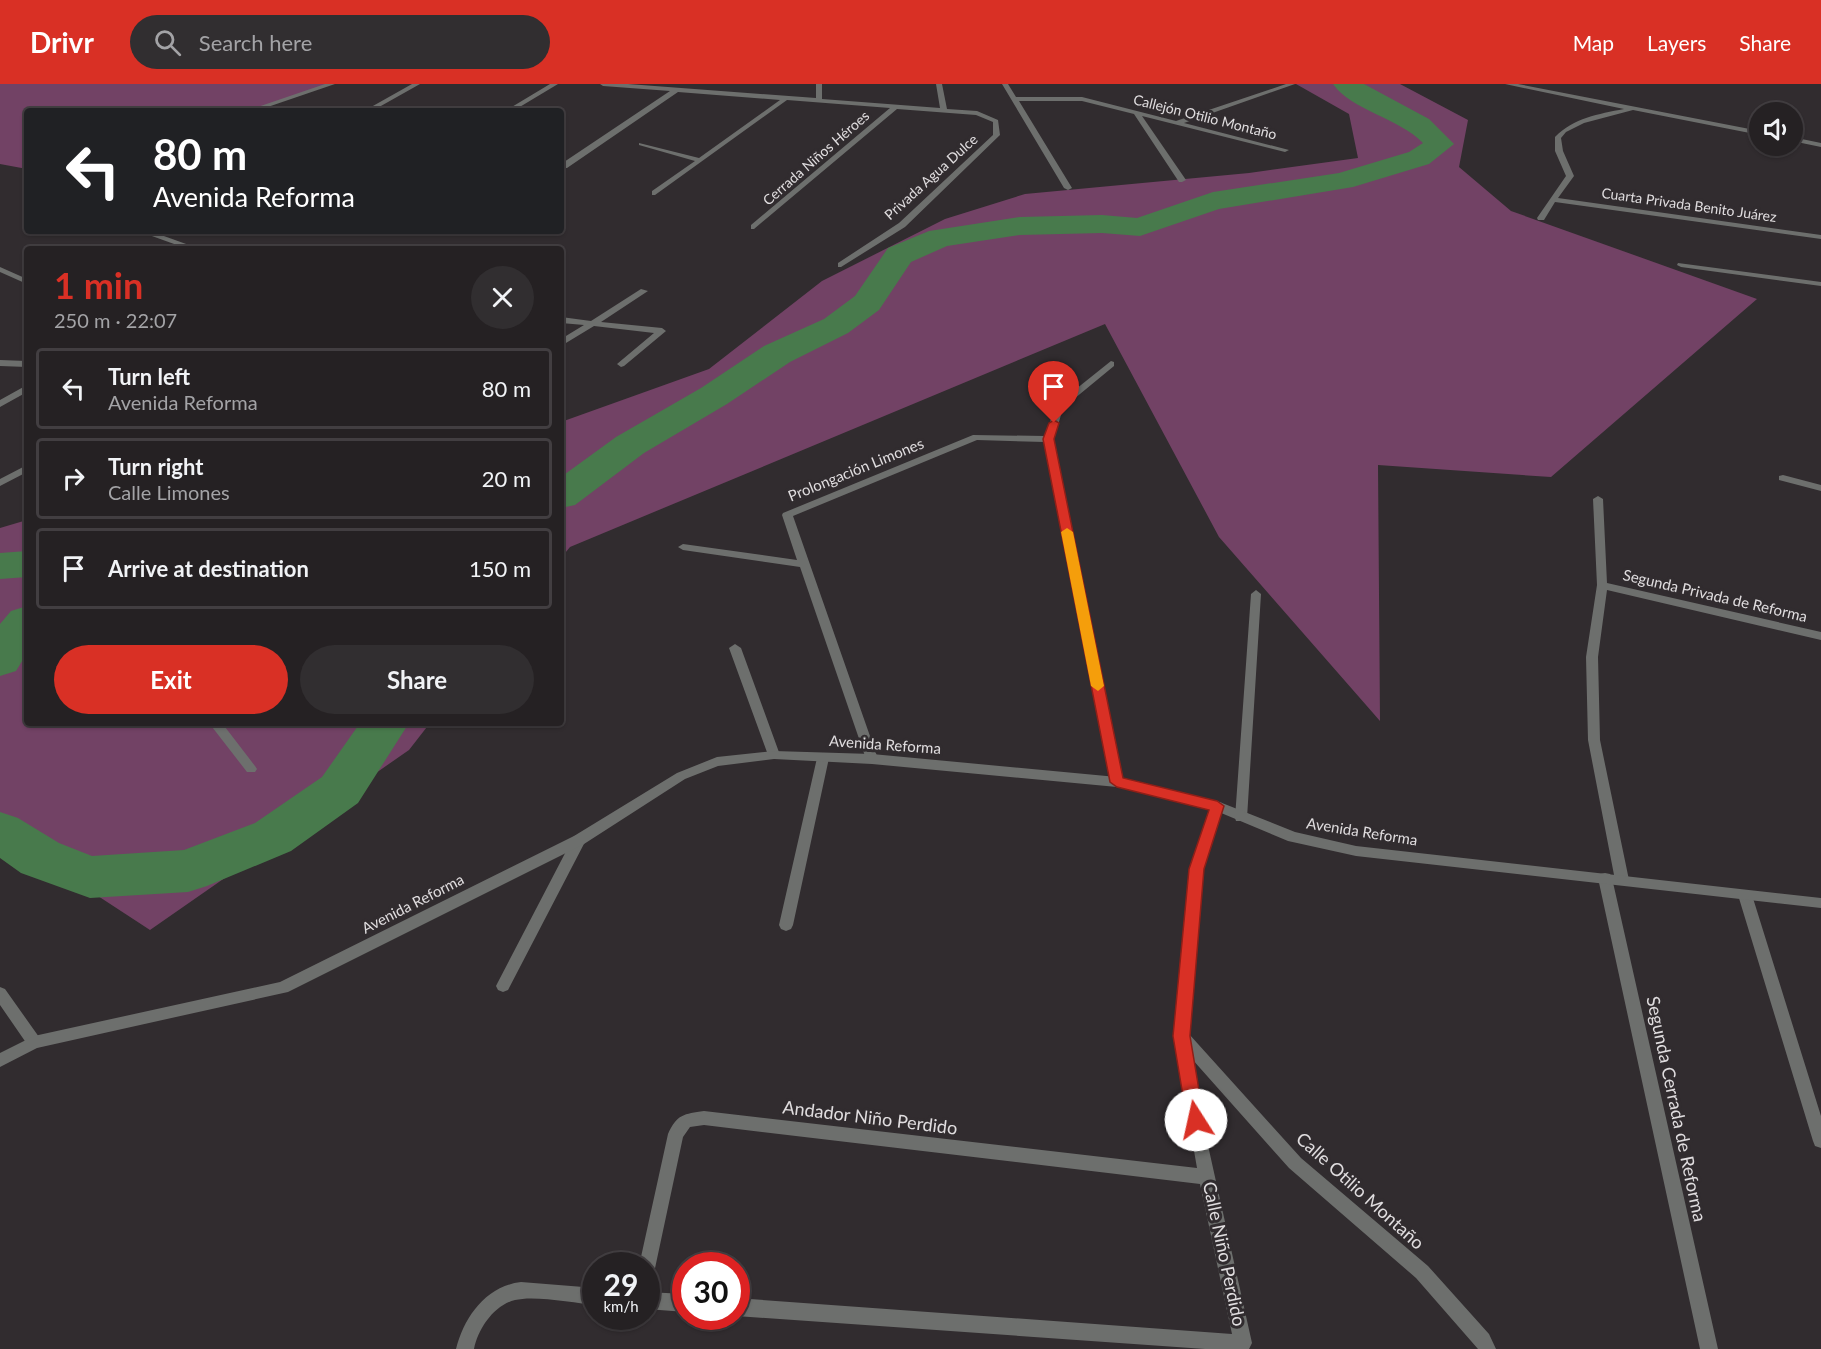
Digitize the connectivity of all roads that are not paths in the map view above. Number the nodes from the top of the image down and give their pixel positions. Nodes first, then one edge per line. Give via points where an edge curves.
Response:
1 (332, 84) edge
2 (417, 84) edge
3 (555, 84) edge
4 (603, 84) edge
5 (706, 84) edge
6 (819, 84) edge
7 (939, 84) edge
8 (1005, 84) edge
9 (1292, 84) edge
10 (1508, 84) edge
11 (1559, 84) edge
12 (675, 91) junction
13 (704, 92) junction
14 (1558, 93) junction
15 (785, 99) junction
16 (1012, 99) junction
17 (819, 102) junction
18 (262, 107) joint
19 (259, 108) edge
20 (373, 108) edge
21 (513, 108) edge
22 (894, 108) junction
23 (1635, 108) junction
24 (944, 111) junction
25 (1135, 111) junction
26 (1178, 122) junction
27 (1749, 131) edge
28 (1803, 141) edge
29 (641, 144) dead end
30 (1821, 145) edge
31 (1285, 150) dead end
32 (700, 160) junction
33 (564, 166) dead end
34 (1182, 180) dead end
35 (1068, 188) dead end
36 (655, 193) dead end
37 (1554, 200) junction
38 (1541, 218) dead end
39 (754, 227) dead end
40 (151, 234) edge
41 (1821, 237) edge
42 (187, 246) edge
43 (841, 265) dead end
44 (1681, 265) dead end
45 (0, 269) edge
46 (24, 281) edge
47 (1821, 284) edge
48 (644, 291) dead end
49 (564, 320) edge
50 (592, 322) junction
51 (564, 341) edge
52 (0, 363) edge
53 (24, 364) edge
54 (621, 364) dead end
55 (1111, 364) dead end
56 (24, 390) edge
57 (0, 404) edge
58 (1048, 439) junction
59 (24, 470) edge
60 (1783, 478) dead end
61 (0, 483) edge
62 (1821, 488) edge
63 (1598, 499) dead end
64 (683, 547) dead end
65 (802, 564) junction
66 (1602, 585) junction
67 (1256, 594) dead end
68 (1821, 636) edge
69 (735, 648) dead end
70 (217, 726) edge
71 (774, 756) junction
72 (823, 758) junction
73 (872, 759) junction
74 (251, 769) dead end
75 (1117, 782) junction
76 (1217, 806) junction
77 (1241, 818) junction
78 (579, 840) junction
79 (1605, 878) junction
80 (1622, 880) junction
81 (1745, 895) junction
82 (1821, 903) edge
83 (786, 925) dead end
84 (503, 986) dead end
85 (0, 993) edge
86 (1182, 1036) junction
87 (34, 1042) junction
88 (0, 1060) edge
89 (1821, 1141) edge
90 (1207, 1177) junction
91 (651, 1252) edge
92 (582, 1296) edge
93 (750, 1308) edge
94 (465, 1349) edge
95 (1487, 1349) edge
96 (1709, 1349) edge

1 - 18 street
2 - 20 street
3 - 21 street
4 - 12 street
5 - 13 street
6 - 17 street
7 - 24 street
8 - 16 street
9 - 26 street
10 - 14 street
11 - 14 street
12 - 13 street
12 - 33 street
13 - 15 street
14 - 23 street
15 - 17 street
15 - 32 street
16 - 25 street, Callejón Otilio Montaño via 1082,99
16 - 35 street
17 - 22 street
18 - 19 street
22 - 24 street
22 - 39 street, Cerrada Niños Héroes
23 - 27 street
23 - 37 street via 1594,117 1566,128 1557,138 1570,176
24 - 43 street, Privada Agua Dulce via 977,114 996,121 997,135 902,225
25 - 26 street, Callejón Otilio Montaño
25 - 34 street
26 - 31 street, Callejón Otilio Montaño
28 - 30 street
29 - 32 street
32 - 36 street
37 - 38 street
37 - 41 street, Cuarta Privada Benito Juárez
40 - 42 street
44 - 47 street
45 - 46 street
48 - 50 street
49 - 50 street
50 - 51 street
50 - 54 street via 662,331
52 - 53 street
55 - 58 street via 1059,407
56 - 57 street
58 - 65 street, Prolongación Limones via 976,437 787,515
58 - 75 street
59 - 61 street
60 - 62 street
63 - 66 street
64 - 65 street
65 - 73 street, Prolongación Limones
66 - 68 street, Segunda Privada de Reforma
66 - 80 street via 1592,657 1594,740
67 - 77 street
69 - 71 street
70 - 74 street
71 - 72 street, Avenida Reforma
71 - 78 street, Avenida Reforma via 717,762 681,776
72 - 73 street, Avenida Reforma
72 - 83 street
73 - 75 street, Avenida Reforma
75 - 76 street, Avenida Reforma
76 - 77 street, Avenida Reforma
76 - 86 street, Calle Niño Perdido via 1197,869
77 - 79 street, Avenida Reforma via 1293,837 1356,851
78 - 84 street
78 - 87 street, Avenida Reforma via 283,988
79 - 80 street, Avenida Reforma
79 - 96 street, Segunda Cerrada de Reforma
80 - 81 street, Avenida Reforma
81 - 82 street, Avenida Reforma
81 - 89 street
85 - 87 street
86 - 90 street, Calle Niño Perdido
86 - 95 street, Calle Otilio Montaño via 1295,1163 1422,1272
87 - 88 street, Avenida Reforma
90 - 91 street, Andador Niño Perdido via 704,1118 685,1121 676,1134
90 - 93 street, Calle Niño Perdido via 1243,1343
92 - 94 street via 516,1291 485,1308

